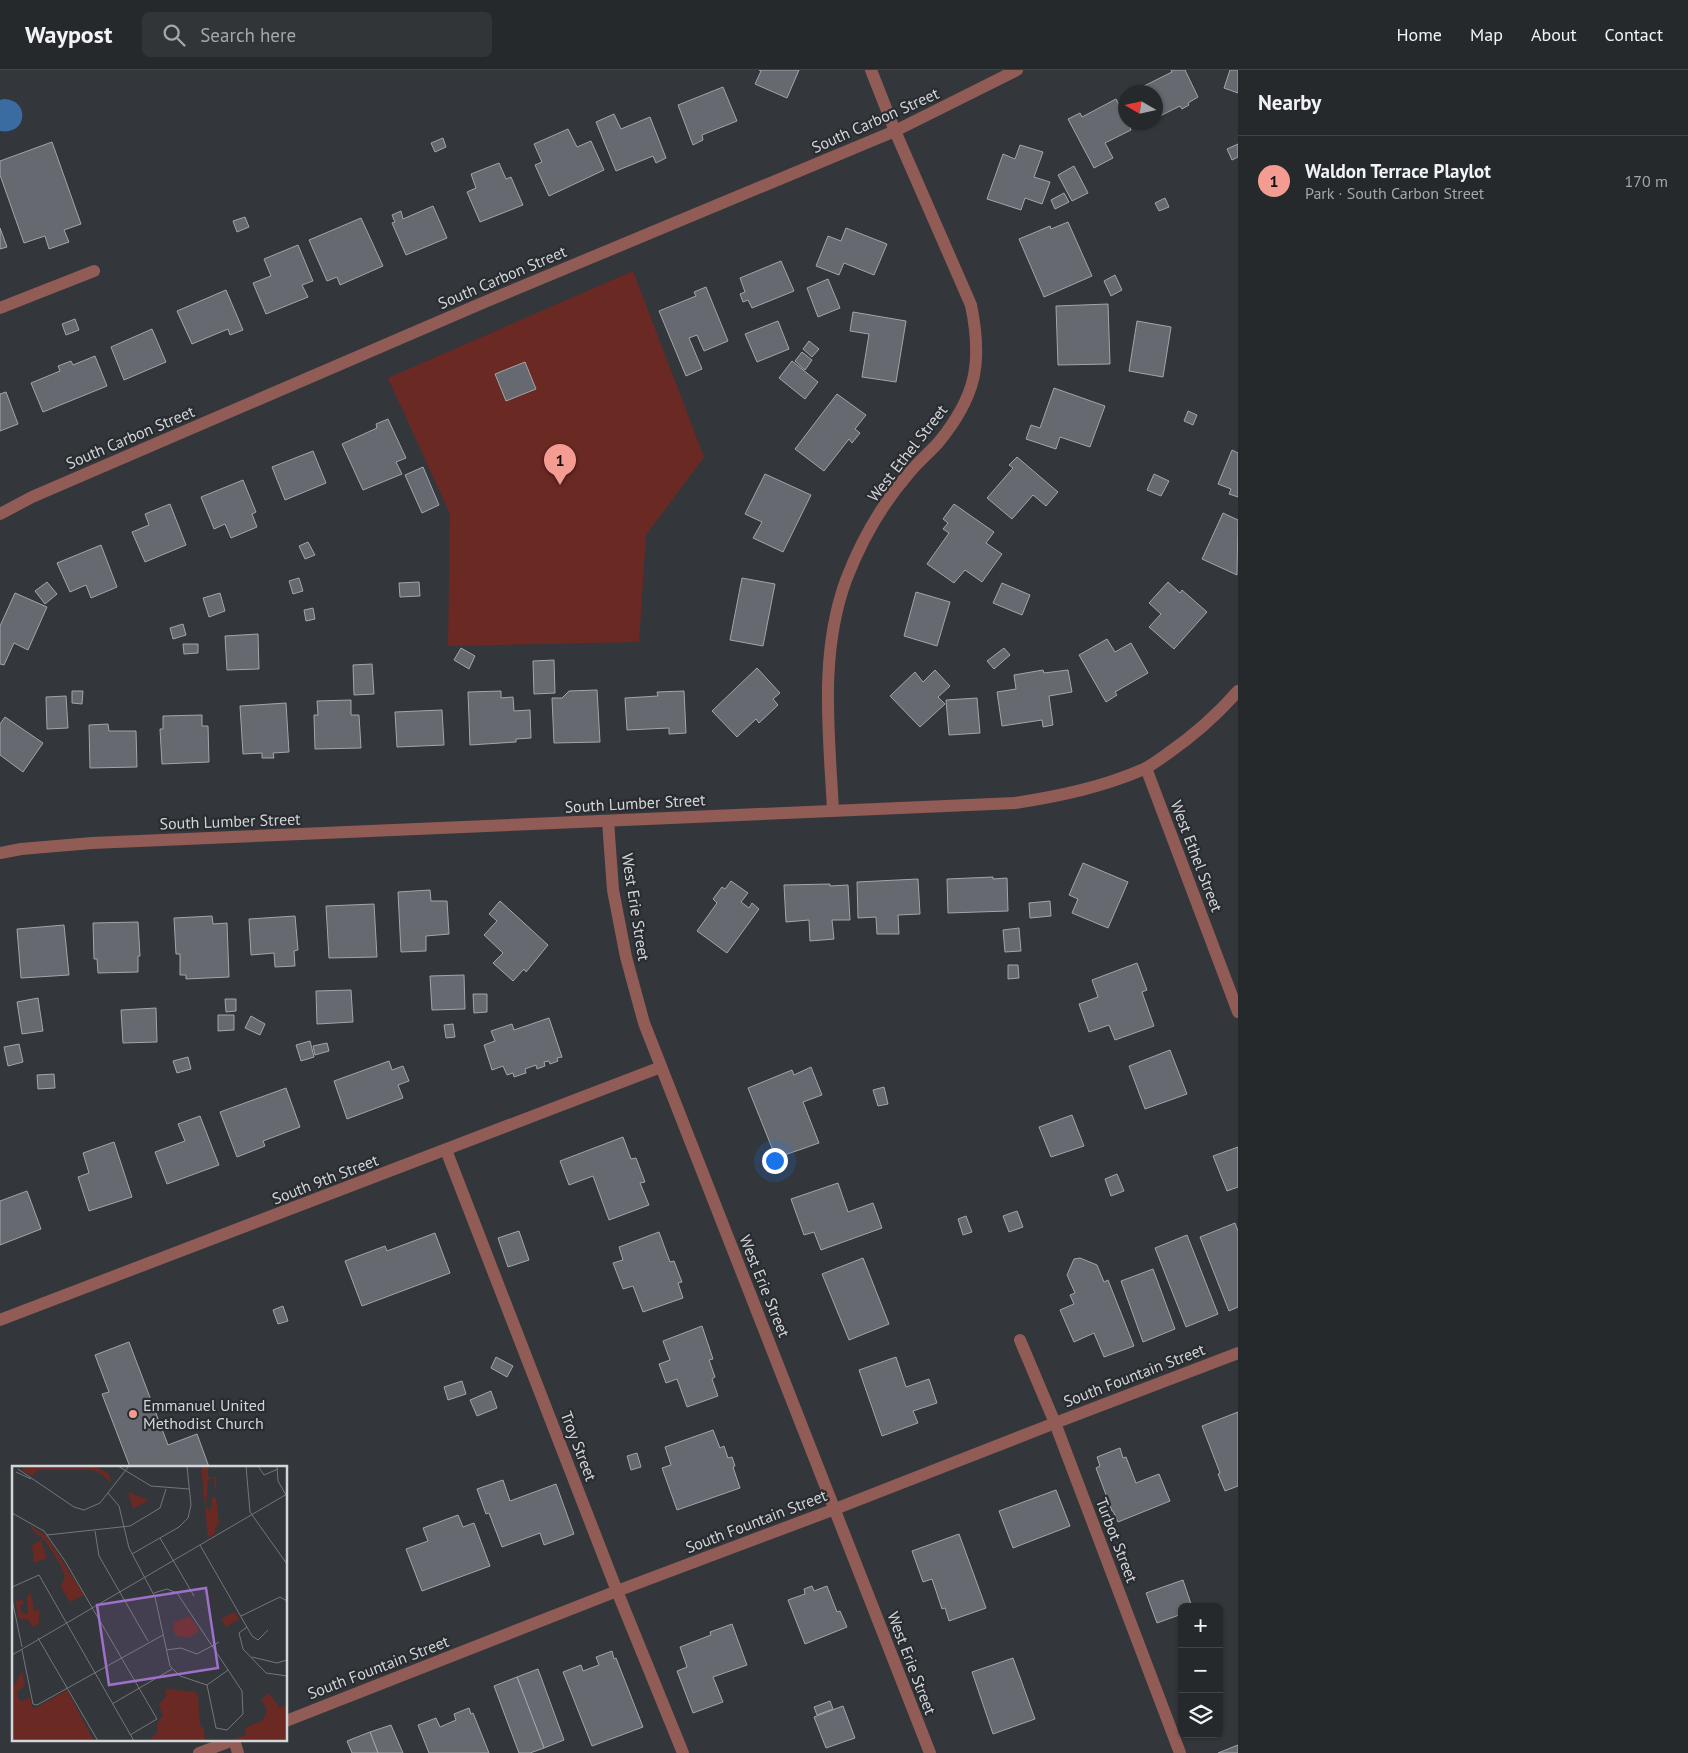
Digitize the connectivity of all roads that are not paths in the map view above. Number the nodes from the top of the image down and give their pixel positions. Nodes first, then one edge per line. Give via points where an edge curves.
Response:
1 (871, 70) edge
2 (1017, 70) edge
3 (895, 131) junction
4 (94, 271) dead end
5 (0, 308) edge
6 (0, 514) edge
7 (1238, 691) edge
8 (1146, 768) junction
9 (833, 810) junction
10 (608, 821) junction
11 (0, 853) edge
12 (1238, 1012) edge
13 (661, 1066) junction
14 (446, 1150) junction
15 (0, 1320) edge
16 (1020, 1340) dead end
17 (1238, 1353) edge
18 (1055, 1423) junction
19 (835, 1509) junction
20 (617, 1591) junction
21 (288, 1719) edge
22 (235, 1740) edge
23 (199, 1753) edge
24 (238, 1753) edge
25 (682, 1753) edge
26 (930, 1753) edge
27 (1180, 1753) edge

1 - 3 street, West Ethel Street
2 - 3 street, South Carbon Street
3 - 6 street, South Carbon Street via 487,301 32,496
3 - 9 street, West Ethel Street via 971,305 976,332 976,361 971,389 957,419 909,472 882,509 864,539 846,581 834,626 828,672
4 - 5 street
7 - 8 street, South Lumber Street via 1188,739
8 - 9 street, South Lumber Street via 1095,787 1015,803
8 - 12 street, West Ethel Street
9 - 10 street, South Lumber Street
10 - 11 street, South Lumber Street via 92,843
10 - 13 street, West Erie Street via 613,890 626,958 644,1023
13 - 14 street, South 9th Street
13 - 19 street, West Erie Street
14 - 15 street, South 9th Street
14 - 20 street, Troy Street
16 - 18 street, Turbot Street
17 - 18 street, South Fountain Street
18 - 19 street, South Fountain Street
18 - 27 street, Turbot Street
19 - 20 street, South Fountain Street
19 - 26 street, West Erie Street
20 - 21 street, South Fountain Street
20 - 25 street, Troy Street
22 - 23 street
22 - 24 street

